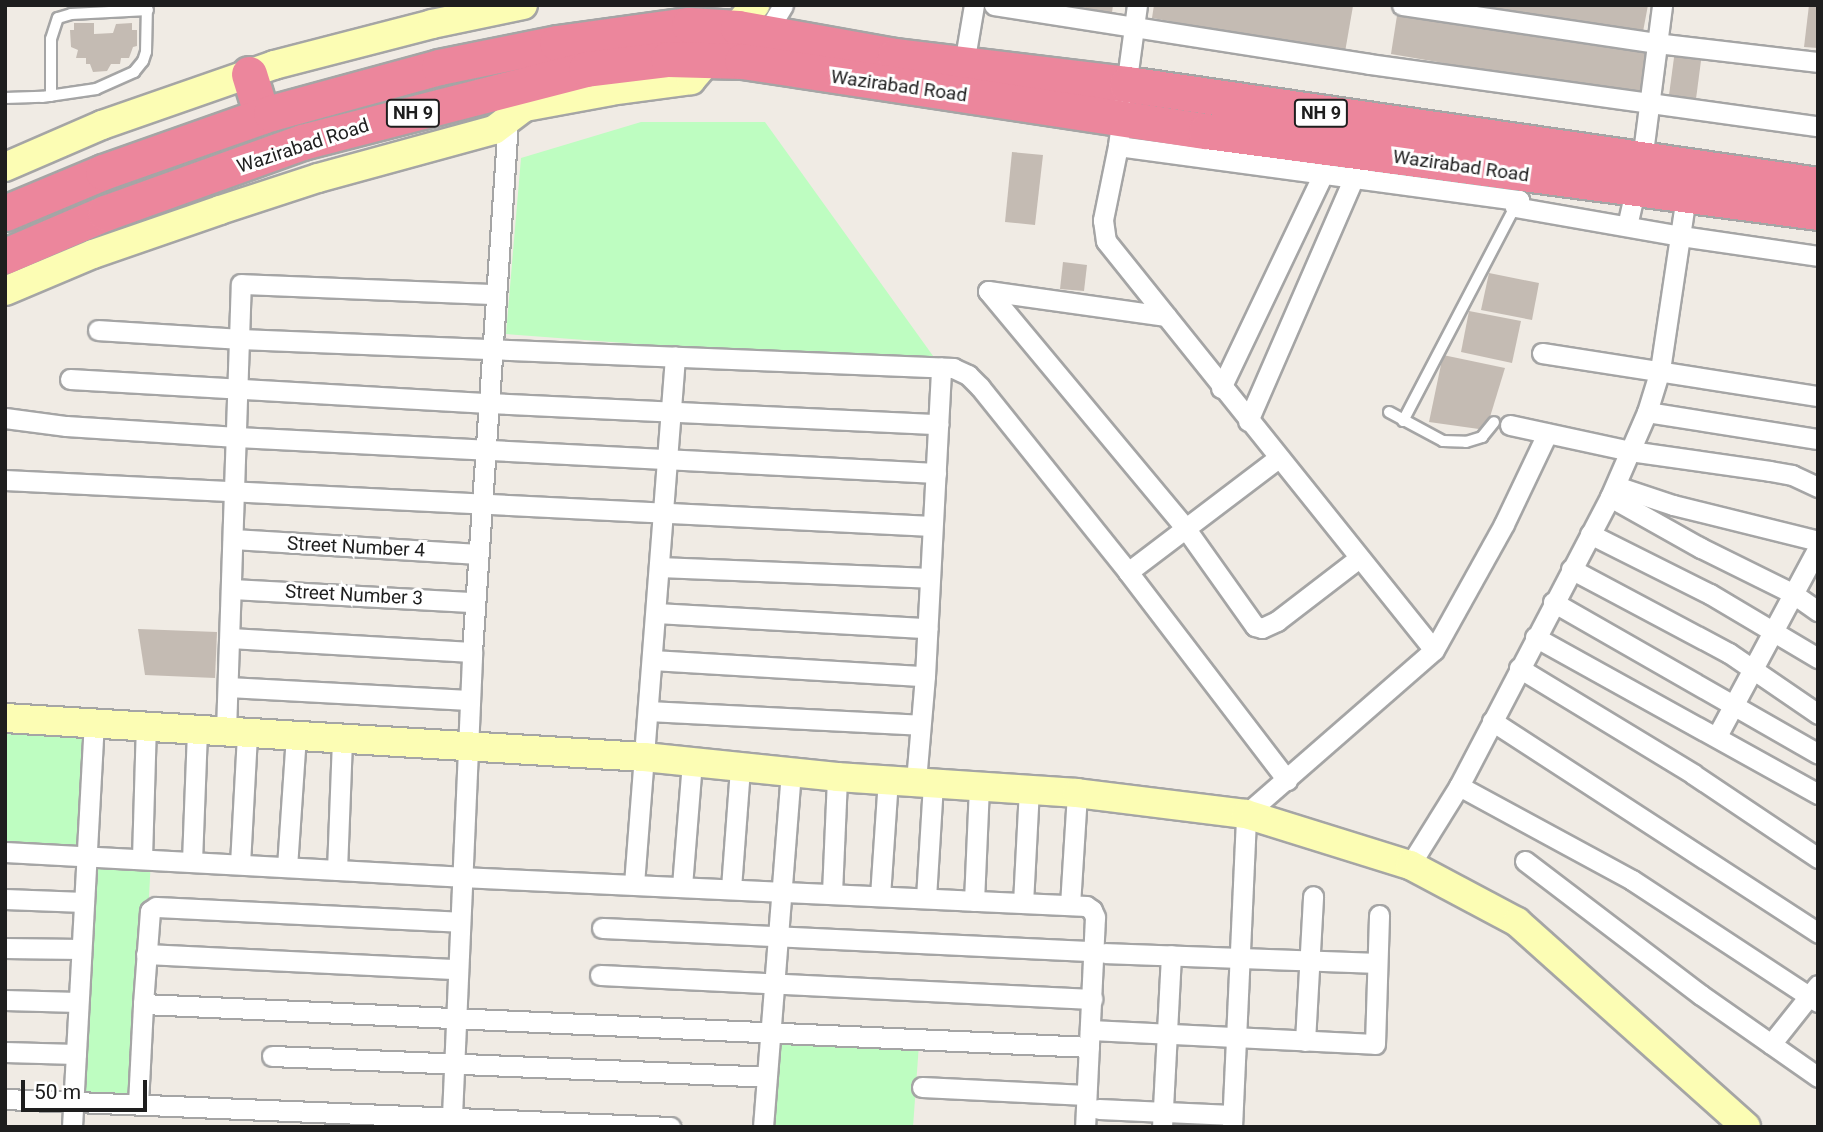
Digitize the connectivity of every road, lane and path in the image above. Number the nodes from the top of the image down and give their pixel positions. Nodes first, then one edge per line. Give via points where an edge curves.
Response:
1 (523, 5) edge
2 (974, 5) edge
3 (994, 5) edge
4 (1137, 5) edge
5 (1402, 5) edge
6 (1662, 5) edge
7 (147, 8) edge
8 (761, 18) edge
9 (1133, 28) junction
10 (1656, 43) junction
11 (707, 59) junction
12 (1818, 62) edge
13 (750, 63) junction
14 (964, 64) junction
15 (249, 74) junction
16 (1127, 84) junction
17 (532, 87) junction
18 (51, 96) junction
19 (5, 98) edge
20 (1649, 102) junction
21 (262, 116) junction
22 (1818, 126) edge
23 (1120, 132) junction
24 (1359, 165) junction
25 (5, 167) edge
26 (1322, 174) junction
27 (1638, 175) junction
28 (1818, 185) edge
29 (1686, 196) junction
30 (1515, 207) junction
31 (1818, 212) edge
32 (5, 213) edge
33 (1627, 226) junction
34 (1681, 236) junction
35 (5, 256) edge
36 (1818, 256) edge
37 (5, 291) edge
38 (494, 295) junction
39 (1166, 316) junction
40 (97, 330) dead end
41 (240, 339) junction
42 (490, 350) junction
43 (1542, 353) dead end
44 (675, 357) junction
45 (941, 367) junction
46 (1660, 370) junction
47 (70, 379) dead end
48 (239, 388) junction
49 (1221, 388) junction
50 (1818, 396) edge
51 (488, 403) junction
52 (671, 411) junction
53 (1389, 412) dead end
54 (1647, 412) junction
55 (5, 418) edge
56 (1248, 421) junction
57 (1403, 421) junction
58 (939, 424) junction
59 (1502, 424) joint
60 (1547, 434) junction
61 (237, 437) junction
62 (1818, 439) edge
63 (486, 451) junction
64 (1630, 451) junction
65 (1278, 458) junction
66 (667, 460) junction
67 (936, 473) junction
68 (5, 480) edge
69 (1818, 486) edge
70 (235, 490) junction
71 (1613, 491) junction
72 (482, 505) junction
73 (663, 513) junction
74 (932, 526) junction
75 (1186, 529) junction
76 (1590, 534) junction
77 (233, 540) junction
78 (1818, 541) edge
79 (1818, 548) edge
80 (479, 554) junction
81 (1359, 558) junction
82 (659, 567) junction
83 (1572, 569) junction
84 (1128, 572) junction
85 (930, 578) junction
86 (232, 589) junction
87 (1792, 593) junction
88 (475, 602) junction
89 (1553, 602) junction
90 (1818, 611) edge
91 (656, 613) junction
92 (928, 628) junction
93 (1772, 631) junction
94 (1535, 637) junction
95 (230, 638) junction
96 (1434, 650) junction
97 (472, 652) junction
98 (1818, 658) edge
99 (652, 660) junction
100 (1519, 668) junction
101 (1753, 668) junction
102 (925, 676) junction
103 (228, 687) junction
104 (469, 700) junction
105 (1734, 704) junction
106 (648, 711) junction
107 (1818, 713) edge
108 (5, 719) edge
109 (1492, 721) junction
110 (94, 724) junction
111 (920, 725) junction
112 (146, 727) junction
113 (197, 730) junction
114 (236, 732) junction
115 (296, 736) junction
116 (1717, 736) junction
117 (342, 739) junction
118 (466, 747) junction
119 (1818, 754) edge
120 (644, 757) junction
121 (692, 763) junction
122 (740, 769) junction
123 (791, 773) junction
124 (837, 777) junction
125 (888, 780) junction
126 (1287, 780) junction
127 (925, 781) junction
128 (979, 786) junction
129 (1459, 786) junction
130 (1029, 789) junction
131 (1077, 793) junction
132 (1818, 794) edge
133 (1246, 814) junction
134 (5, 852) edge
135 (86, 855) junction
136 (142, 858) junction
137 (1818, 858) edge
138 (192, 861) junction
139 (1525, 861) dead end
140 (240, 864) junction
141 (1410, 865) junction
142 (287, 867) junction
143 (337, 870) junction
144 (461, 877) junction
145 (635, 884) junction
146 (682, 886) junction
147 (731, 888) junction
148 (781, 891) junction
149 (832, 893) junction
150 (880, 896) junction
151 (1313, 896) dead end
152 (926, 898) junction
153 (5, 899) edge
154 (974, 901) junction
155 (84, 902) junction
156 (1023, 903) junction
157 (1070, 905) junction
158 (1379, 915) dead end
159 (460, 922) junction
160 (602, 928) dead end
161 (1818, 933) edge
162 (777, 937) junction
163 (5, 948) edge
164 (81, 949) junction
165 (1100, 952) junction
166 (146, 954) junction
167 (1171, 955) junction
168 (1240, 959) junction
169 (1310, 962) junction
170 (1376, 963) junction
171 (458, 969) junction
172 (600, 975) dead end
173 (774, 984) junction
174 (1815, 995) edge
175 (1092, 999) junction
176 (5, 1000) edge
177 (78, 1002) junction
178 (143, 1004) junction
179 (456, 1016) junction
180 (770, 1034) junction
181 (1167, 1034) junction
182 (1236, 1037) junction
183 (1090, 1039) junction
184 (1306, 1041) junction
185 (1771, 1044) junction
186 (5, 1052) edge
187 (76, 1054) junction
188 (272, 1056) dead end
189 (454, 1065) junction
190 (766, 1077) junction
191 (1818, 1077) edge
192 (922, 1087) dead end
193 (5, 1099) edge
194 (73, 1101) junction
195 (1093, 1102) junction
196 (138, 1104) junction
197 (452, 1116) junction
198 (1163, 1119) edge
199 (1232, 1121) edge
200 (625, 1126) edge
201 (72, 1127) edge
202 (670, 1127) edge
203 (763, 1127) edge
204 (1085, 1127) edge
205 (1746, 1127) edge

1 - 15 street via 432,24
2 - 14 street
3 - 9 street
4 - 9 street
5 - 10 street
6 - 10 street
7 - 18 lane via 146,52 134,72 96,89
7 - 18 lane via 58,18 51,39
8 - 11 street
8 - 13 street
8 - 14 highway, Wazirabad Road / NH 9 via 895,56
8 - 17 highway, Wazirabad Road / NH 9 via 690,25
9 - 16 street
9 - 20 street
10 - 12 street
10 - 20 street
11 - 13 highway, Wazirabad Road / NH 9
11 - 17 highway, Wazirabad Road / NH 9 via 586,69
13 - 23 highway, Wazirabad Road / NH 9
14 - 16 highway, Wazirabad Road / NH 9
15 - 21 highway
15 - 25 street via 102,125
16 - 23 street
16 - 27 highway, Wazirabad Road / NH 9
17 - 21 highway, Wazirabad Road / NH 9 via 439,67
17 - 35 highway, Wazirabad Road / NH 9 via 302,142
17 - 37 street via 484,134 318,178 220,210 93,254
17 - 38 street
18 - 19 lane
20 - 22 street
20 - 27 street
21 - 32 highway, Wazirabad Road / NH 9 via 103,172
23 - 24 highway, Wazirabad Road / NH 9
23 - 26 street
23 - 39 street via 1102,220 1106,241
24 - 26 street
24 - 27 highway, Wazirabad Road / NH 9
24 - 30 street via 1519,200
24 - 56 street
26 - 49 street
27 - 28 highway, Wazirabad Road / NH 9
27 - 29 highway, Wazirabad Road / NH 9
27 - 33 street
29 - 31 highway, Wazirabad Road / NH 9
29 - 34 street
30 - 33 street
30 - 57 lane
33 - 34 street
34 - 36 street
34 - 46 street
38 - 41 street via 242,284
38 - 42 street
39 - 49 street
39 - 75 street via 988,291
40 - 41 street
41 - 42 street
41 - 48 street
42 - 44 street
42 - 51 street
43 - 46 street
44 - 45 street
44 - 52 street
45 - 58 street
45 - 84 street via 968,375 980,387
46 - 50 street
46 - 54 street
47 - 48 street
48 - 51 street
48 - 61 street
49 - 56 street
51 - 52 street
51 - 63 street
52 - 58 street
52 - 66 street
53 - 57 lane
54 - 62 street
54 - 64 street
55 - 61 street
56 - 65 street
57 - 59 lane via 1443,440 1466,442
58 - 67 street
59 - 60 street
60 - 64 street
60 - 96 street via 1504,524
61 - 63 street
61 - 70 street
63 - 66 street
63 - 72 street
64 - 69 street via 1770,471
64 - 71 street
65 - 75 street
65 - 81 street
66 - 67 street
66 - 73 street
67 - 74 street
68 - 70 street
70 - 72 street
70 - 77 street
71 - 76 street
71 - 78 street
71 - 87 street via 1701,548
72 - 73 street
72 - 80 street
73 - 74 street
73 - 82 street
74 - 85 street
75 - 81 street via 1255,626 1262,628
75 - 84 street
76 - 83 street
76 - 93 street
77 - 80 street, Street Number 4
77 - 86 street
79 - 87 street
80 - 88 street
81 - 96 street
82 - 85 street
82 - 91 street
83 - 89 street
83 - 101 street
84 - 126 street
85 - 92 street
86 - 88 street, Street Number 3
86 - 95 street
87 - 90 street
87 - 93 street
88 - 97 street
89 - 94 street
89 - 105 street
91 - 92 street
91 - 99 street
92 - 102 street
93 - 98 street
93 - 101 street
94 - 100 street
94 - 116 street
95 - 97 street
95 - 103 street
96 - 126 street
97 - 104 street
99 - 102 street
99 - 106 street
100 - 109 street
100 - 137 street via 1693,774
101 - 105 street
101 - 107 street
102 - 111 street
103 - 104 street
103 - 114 street
104 - 118 street
105 - 116 street
105 - 119 street
106 - 111 street
106 - 120 street
108 - 110 street
109 - 129 street
109 - 161 street
110 - 112 street
110 - 135 street
111 - 127 street
112 - 113 street
112 - 136 street
113 - 114 street
113 - 138 street
114 - 115 street
114 - 140 street
115 - 117 street
115 - 142 street
116 - 132 street
117 - 118 street
117 - 143 street
118 - 120 street
118 - 144 street
120 - 121 street
120 - 145 street
121 - 122 street
121 - 146 street
122 - 123 street
122 - 147 street
123 - 124 street
123 - 148 street
124 - 125 street
124 - 149 street
125 - 127 street
125 - 150 street
126 - 133 street
127 - 128 street
127 - 152 street
128 - 130 street
128 - 154 street
129 - 141 street
129 - 174 street via 1632,880
130 - 131 street
130 - 156 street
131 - 133 street
131 - 157 street
133 - 141 street
133 - 168 street
134 - 135 street
135 - 136 street
135 - 155 street
136 - 138 street
138 - 140 street
139 - 185 street
140 - 142 street
141 - 205 street via 1517,922
142 - 143 street
143 - 144 street
144 - 145 street
144 - 159 street
145 - 146 street
146 - 147 street
147 - 148 street
148 - 149 street
148 - 162 street
149 - 150 street
150 - 152 street
151 - 169 street
152 - 154 street
153 - 155 street
154 - 156 street
155 - 164 street
156 - 157 street
157 - 165 street via 1092,909
158 - 170 street
159 - 166 street via 156,907 150,911
159 - 171 street
160 - 162 street
162 - 165 street
162 - 173 street
163 - 164 street
164 - 177 street
165 - 167 street
165 - 175 street
166 - 171 street
166 - 178 street
167 - 168 street
167 - 181 street
168 - 169 street
168 - 182 street
169 - 170 street
169 - 184 street
170 - 184 street via 1375,1044
171 - 179 street
172 - 173 street
173 - 175 street
173 - 180 street
174 - 185 street
175 - 183 street
176 - 177 street
177 - 187 street
178 - 179 street
178 - 196 street
179 - 180 street
179 - 189 street
180 - 183 street
180 - 190 street
181 - 182 street
181 - 183 street
181 - 198 street
182 - 184 street
182 - 199 street
183 - 195 street
185 - 191 street
186 - 187 street
187 - 194 street
188 - 189 street
189 - 190 street
189 - 197 street
190 - 203 street
192 - 195 street
193 - 194 street
194 - 196 street
194 - 201 street
195 - 198 street
195 - 204 street
196 - 197 street
197 - 200 street
198 - 199 street
200 - 202 street

